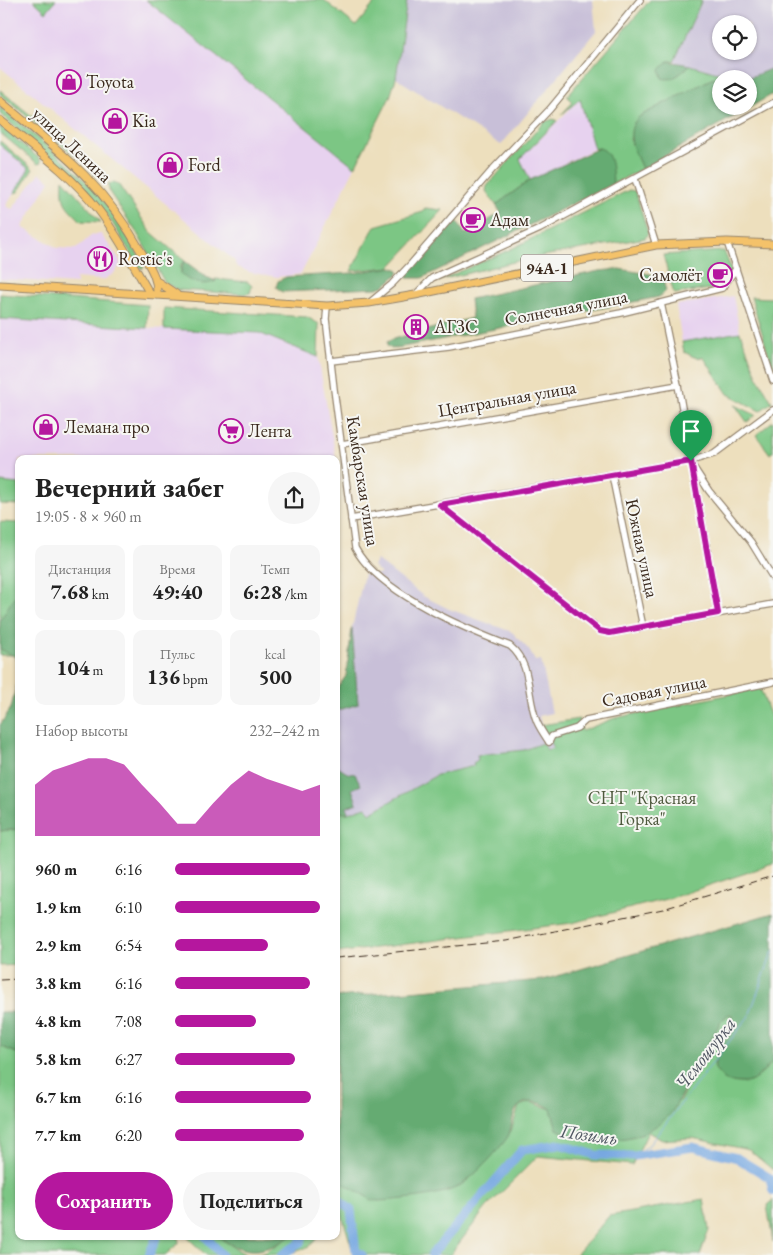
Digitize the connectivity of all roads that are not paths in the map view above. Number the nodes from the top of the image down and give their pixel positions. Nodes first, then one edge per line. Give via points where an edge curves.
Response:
1 (640, 0) edge
2 (0, 101) edge
3 (773, 103) edge
4 (0, 120) edge
5 (635, 179) junction
6 (727, 242) junction
7 (773, 244) edge
8 (656, 245) junction
9 (736, 269) junction
10 (158, 282) junction
11 (0, 285) edge
12 (154, 294) junction
13 (415, 295) junction
14 (180, 296) junction
15 (369, 303) junction
16 (660, 303) junction
17 (327, 306) junction
18 (331, 361) junction
19 (773, 381) edge
20 (678, 385) junction
21 (773, 410) edge
22 (342, 444) junction
23 (691, 461) junction
24 (612, 475) junction
25 (440, 505) junction
26 (351, 519) junction
27 (773, 578) edge
28 (773, 604) edge
29 (718, 613) junction
30 (643, 627) junction
31 (773, 682) edge
32 (549, 742) joint

1 - 15 street via 550,109 493,168 410,265
2 - 10 main road, улица Ленина via 67,156 98,187 124,222
3 - 5 street
4 - 12 main road, улица Ленина via 65,174 96,207
5 - 8 street
5 - 13 street via 540,229 432,278
6 - 7 main road, 94А-1
6 - 8 main road, 94А-1
6 - 9 street
8 - 13 main road, 94А-1
9 - 16 street, Солнечная улица via 722,288
9 - 19 street
10 - 12 main road
10 - 14 main road
11 - 12 main road
12 - 14 main road
13 - 15 main road, 94А-1
14 - 17 main road
15 - 17 main road
16 - 18 street, Солнечная улица via 449,347
16 - 20 street
17 - 18 street, Камбарская улица
18 - 22 street, Камбарская улица
20 - 22 street, Центральная улица
20 - 23 street
21 - 23 street via 714,454
22 - 26 street, Камбарская улица
23 - 24 street
23 - 27 street via 699,478 751,542
23 - 29 street
24 - 25 street
24 - 30 street, Южная улица
25 - 26 street
25 - 30 street via 600,631 610,633
26 - 32 street, Камбарская улица via 355,548 369,569 442,618 510,646 519,653 524,662 537,722
28 - 29 street
29 - 30 street
31 - 32 street, Садовая улица via 586,720 577,728 552,736

